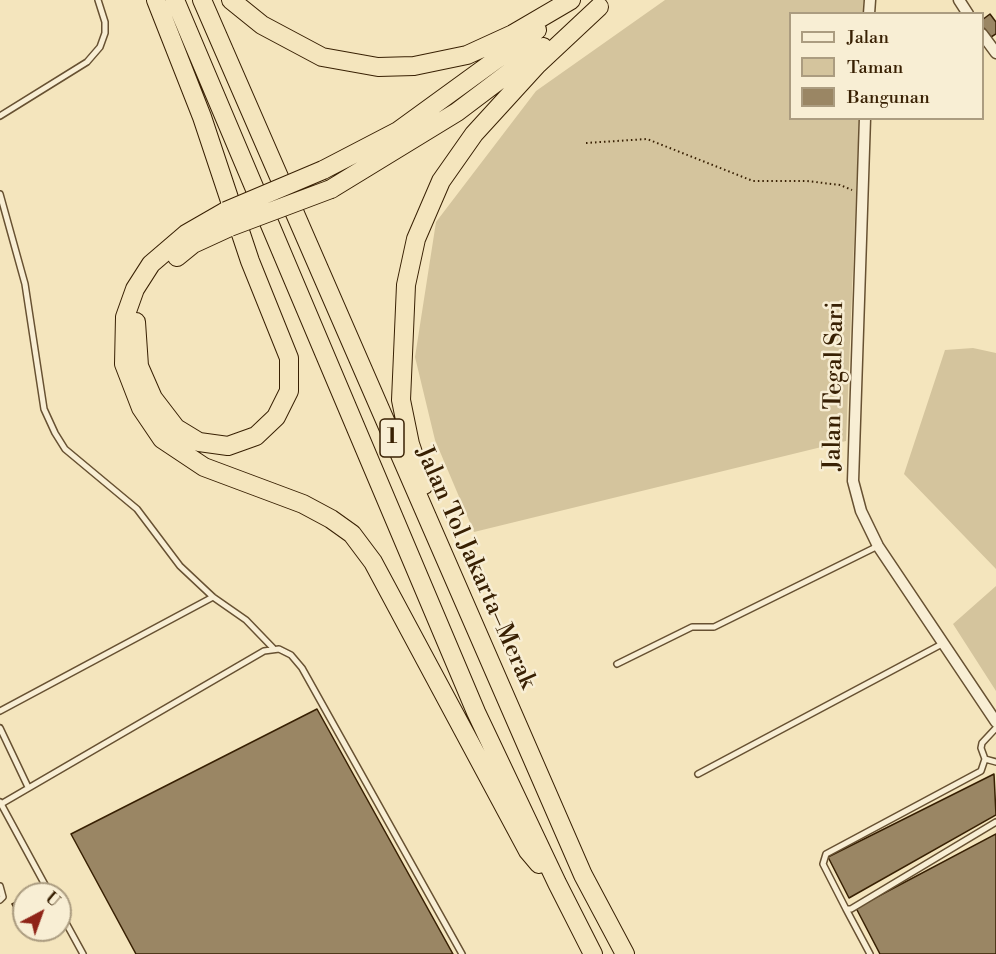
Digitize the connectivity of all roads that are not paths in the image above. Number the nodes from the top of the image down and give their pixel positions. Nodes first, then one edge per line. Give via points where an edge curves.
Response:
1 (98, 0) edge
2 (156, 0) edge
3 (175, 0) edge
4 (202, 0) edge
5 (231, 0) edge
6 (572, 0) edge
7 (603, 3) edge
8 (984, 37) edge
9 (996, 53) edge
10 (0, 116) edge
11 (865, 120) edge
12 (0, 194) edge
13 (228, 219) junction
14 (878, 546) junction
15 (213, 597) junction
16 (942, 644) junction
17 (273, 648) junction
18 (617, 664) dead end
19 (0, 711) edge
20 (996, 722) edge
21 (0, 728) edge
22 (996, 728) edge
23 (985, 759) junction
24 (996, 762) edge
25 (698, 774) dead end
26 (28, 787) junction
27 (1, 803) edge
28 (996, 822) edge
29 (582, 875) junction
30 (44, 882) edge
31 (557, 883) junction
32 (0, 886) edge
33 (0, 900) edge
34 (846, 909) junction
35 (72, 934) edge
36 (83, 954) edge
37 (462, 954) edge
38 (593, 954) edge
39 (625, 954) edge
40 (870, 954) edge

1 - 10 lane via 105,22 100,47 87,62
2 - 13 highway via 289,358 289,391 276,417 256,436 228,446 199,442 176,428 153,398 139,366 136,322 144,295 159,273
3 - 31 highway, 1 via 476,712
4 - 29 highway, Jalan Tol Jakarta–Merak / 1
5 - 6 highway via 262,25 322,57 378,67 414,66 467,55
6 - 13 highway, bridge via 521,44 398,131
7 - 13 highway, bridge via 457,112 331,189
7 - 29 highway via 537,65 474,134 441,181 416,238 406,285 402,352 401,400 410,444
8 - 9 street
11 - 14 street, Jalan Tegal Sari via 852,460 859,504
12 - 15 lane via 25,284 44,409 55,434 65,450 137,509 180,566
13 - 31 highway via 178,242 152,264 135,290 125,317 124,364 141,408 162,439 204,467 303,504 352,534 373,562 528,851
14 - 16 street, Jalan Tegal Sari
14 - 18 lane via 714,627 692,627
15 - 17 lane via 246,620
15 - 19 lane
16 - 20 street, Jalan Tegal Sari
16 - 25 lane
17 - 26 lane
17 - 37 lane via 291,656 302,668
21 - 26 lane
22 - 23 lane via 982,743
23 - 24 lane
23 - 34 lane via 981,771 826,854 823,864
26 - 27 lane
27 - 30 lane
28 - 34 lane via 857,907
29 - 39 highway, Jalan Tol Jakarta–Merak / 1
31 - 38 highway, 1
32 - 33 lane
34 - 40 lane
35 - 36 lane

